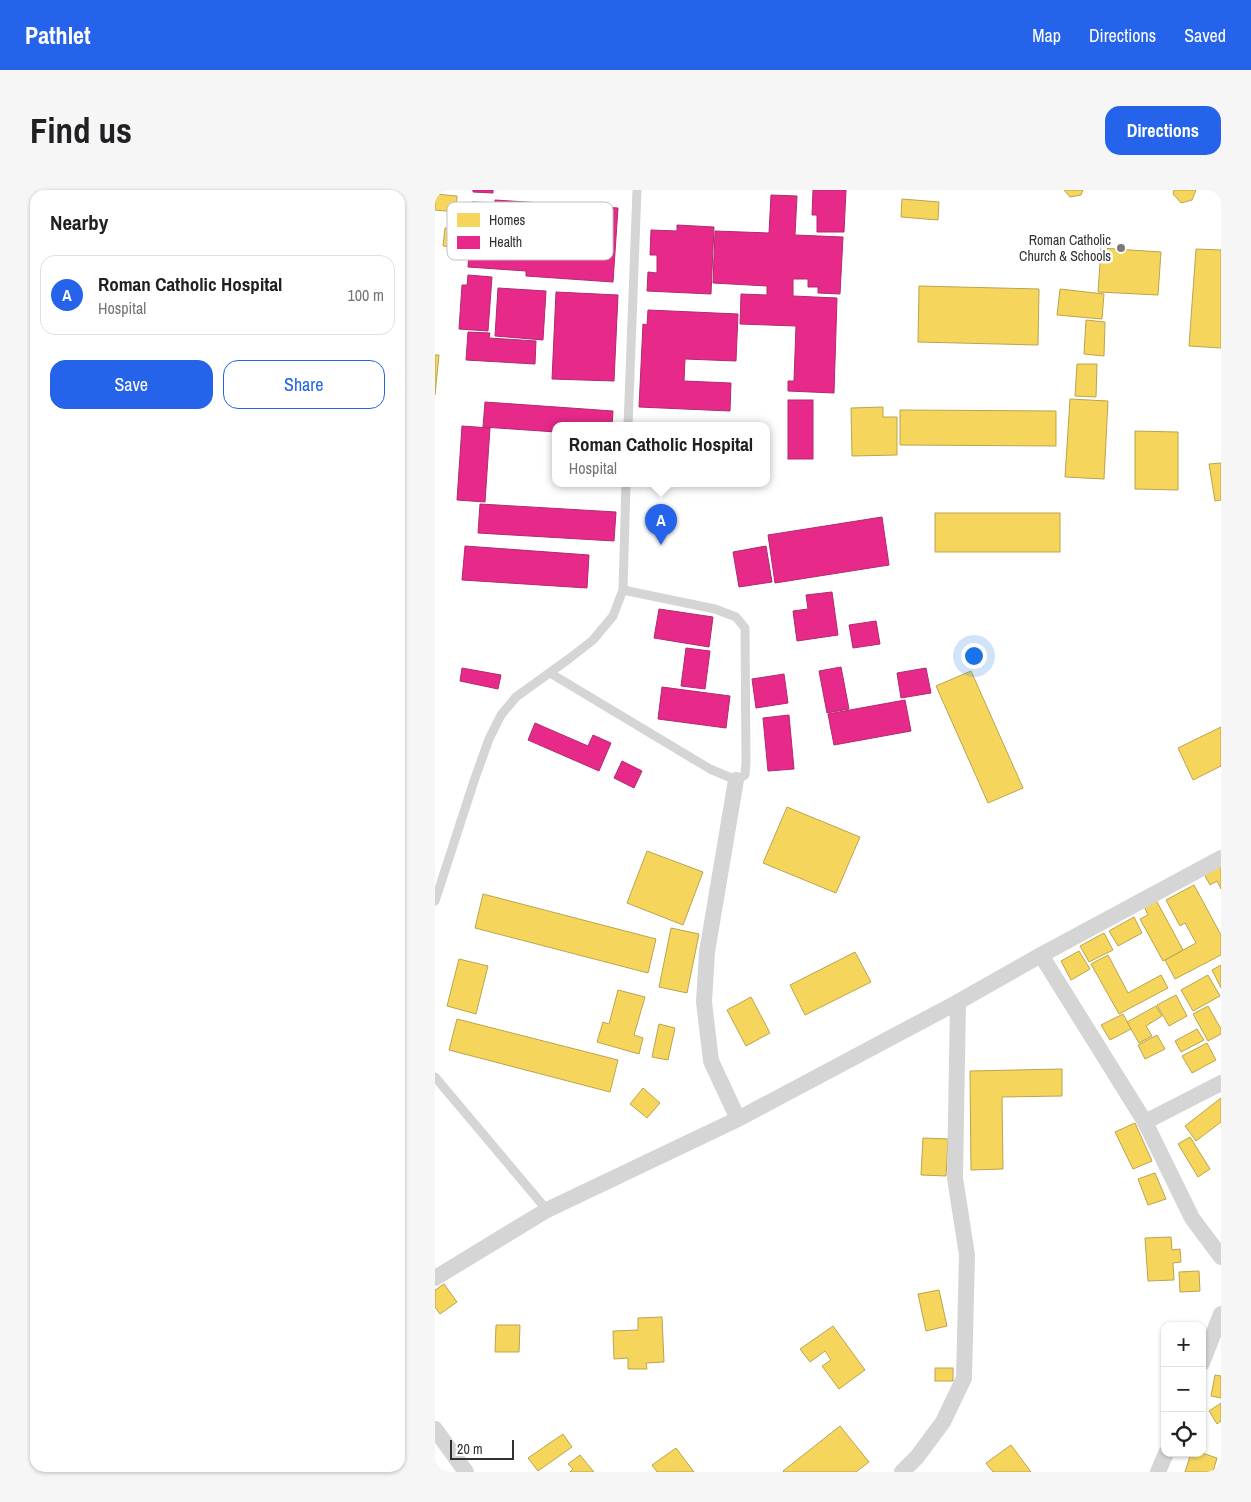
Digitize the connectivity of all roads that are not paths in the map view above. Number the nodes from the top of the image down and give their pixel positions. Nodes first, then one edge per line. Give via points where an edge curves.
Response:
1 (637, 190) edge
2 (628, 422) edge
3 (626, 487) edge
4 (623, 590) junction
5 (550, 672) junction
6 (736, 780) junction
7 (1221, 858) edge
8 (435, 900) edge
9 (1041, 955) junction
10 (958, 1002) junction
11 (435, 1077) edge
12 (1221, 1083) edge
13 (738, 1119) junction
14 (1145, 1122) junction
15 (547, 1210) junction
16 (1221, 1257) edge
17 (435, 1278) edge
18 (1221, 1314) edge
19 (1206, 1352) edge
20 (435, 1429) edge
21 (1164, 1457) edge
22 (466, 1472) edge
23 (902, 1472) edge
24 (1158, 1472) edge

1 - 2 lane
3 - 4 lane
4 - 5 lane via 613,616 593,640
4 - 6 lane via 715,609 736,617 745,628 746,762 745,775
5 - 6 lane via 710,770
5 - 8 lane via 516,697 501,714 480,764
6 - 13 street via 707,952 704,1002 711,1061
7 - 9 street
9 - 10 street
9 - 14 street
10 - 13 street
10 - 23 street via 955,1178 967,1255 964,1378 943,1422
11 - 15 lane
12 - 14 street
13 - 15 street
14 - 16 street via 1192,1218
15 - 17 street
18 - 19 street
20 - 22 street
21 - 24 street

